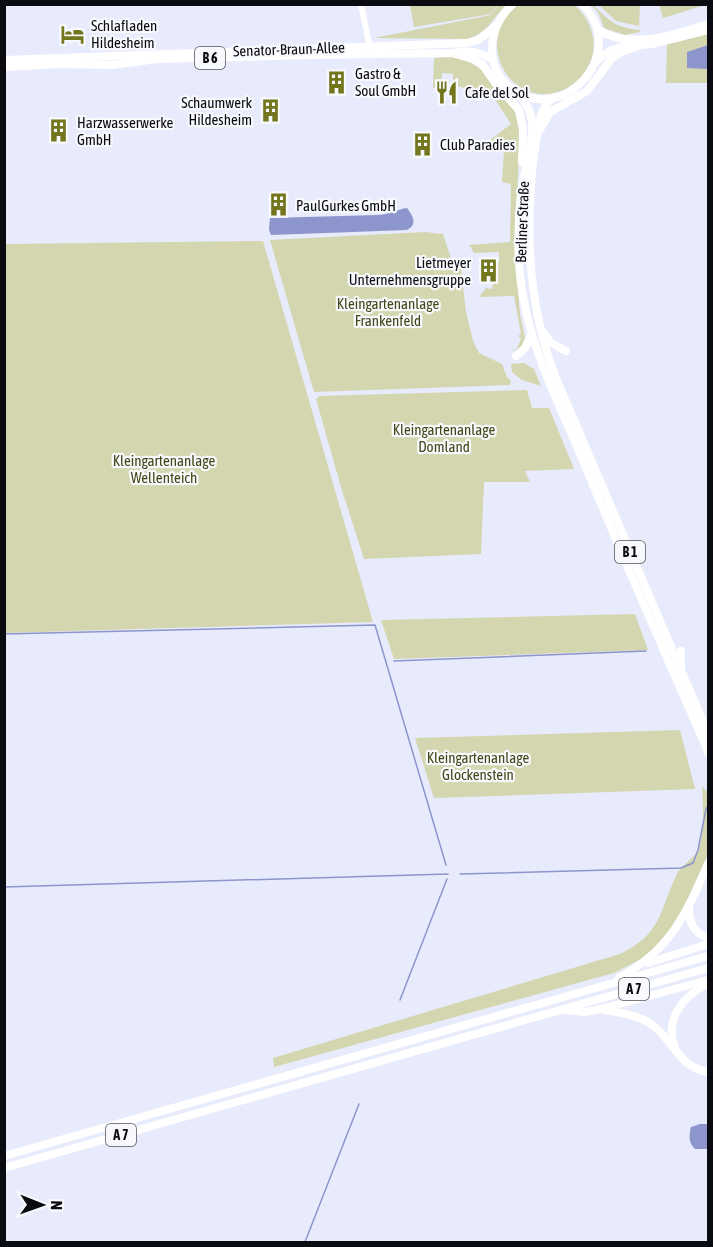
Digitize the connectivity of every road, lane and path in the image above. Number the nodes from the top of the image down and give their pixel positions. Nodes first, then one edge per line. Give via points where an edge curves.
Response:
1 (361, 4) edge
2 (513, 4) edge
3 (582, 4) edge
4 (708, 24) edge
5 (496, 26) junction
6 (597, 29) junction
7 (708, 30) edge
8 (370, 45) junction
9 (641, 45) junction
10 (452, 53) junction
11 (372, 55) junction
12 (4, 60) edge
13 (493, 60) junction
14 (597, 60) junction
15 (4, 67) edge
16 (518, 93) junction
17 (553, 98) junction
18 (538, 133) junction
19 (521, 193) junction
20 (540, 328) junction
21 (531, 334) junction
22 (566, 351) dead end
23 (516, 356) dead end
24 (681, 651) dead end
25 (681, 670) junction
26 (708, 733) edge
27 (708, 751) edge
28 (708, 864) edge
29 (706, 873) edge
30 (689, 904) junction
31 (708, 938) edge
32 (708, 944) edge
33 (708, 956) edge
34 (642, 965) junction
35 (708, 968) edge
36 (708, 982) edge
37 (606, 986) junction
38 (601, 1009) junction
39 (560, 1010) junction
40 (678, 1054) junction
41 (708, 1072) edge
42 (4, 1156) edge
43 (4, 1168) edge

1 - 8 street
2 - 5 main road
3 - 6 main road
4 - 6 main road via 633,39 613,37
5 - 8 main road, Senator-Braun-Allee / B 6 via 468,43
5 - 13 main road
6 - 14 main road
7 - 9 main road
8 - 11 street
8 - 12 main road, Senator-Braun-Allee / B 6
9 - 14 main road via 615,49
9 - 18 main road via 613,57 587,91 550,112
10 - 11 main road, Senator-Braun-Allee / B 6
10 - 13 main road, Senator-Braun-Allee / B 6 via 475,51
10 - 19 main road via 482,64 519,110 524,130
11 - 15 main road, Senator-Braun-Allee / B 6 via 309,54
13 - 16 main road, Berliner Straße via 503,80
14 - 17 main road via 582,83
16 - 17 main road
16 - 19 main road, Berliner Straße / B 1 via 532,120
17 - 18 main road, Berliner Straße / B 1 via 544,108
18 - 20 main road, Berliner Straße / B 1 via 528,230
19 - 21 main road, Berliner Straße / B 1 via 520,274
20 - 22 main road via 550,343
20 - 25 main road, Berliner Straße / B 1 via 556,378
21 - 23 main road
21 - 27 main road, Berliner Straße / B 1 via 548,383
24 - 25 main road
25 - 26 main road, B 1
28 - 29 highway
29 - 30 highway
30 - 31 highway via 691,925
30 - 34 highway via 667,942
32 - 34 highway
33 - 37 highway, A 7
34 - 37 highway
35 - 39 highway, A 7
36 - 38 highway
36 - 40 highway via 690,994 676,1012 671,1033
37 - 42 highway, A 7
38 - 39 highway
38 - 40 highway via 650,1023
39 - 43 highway, A 7
40 - 41 highway via 689,1066

